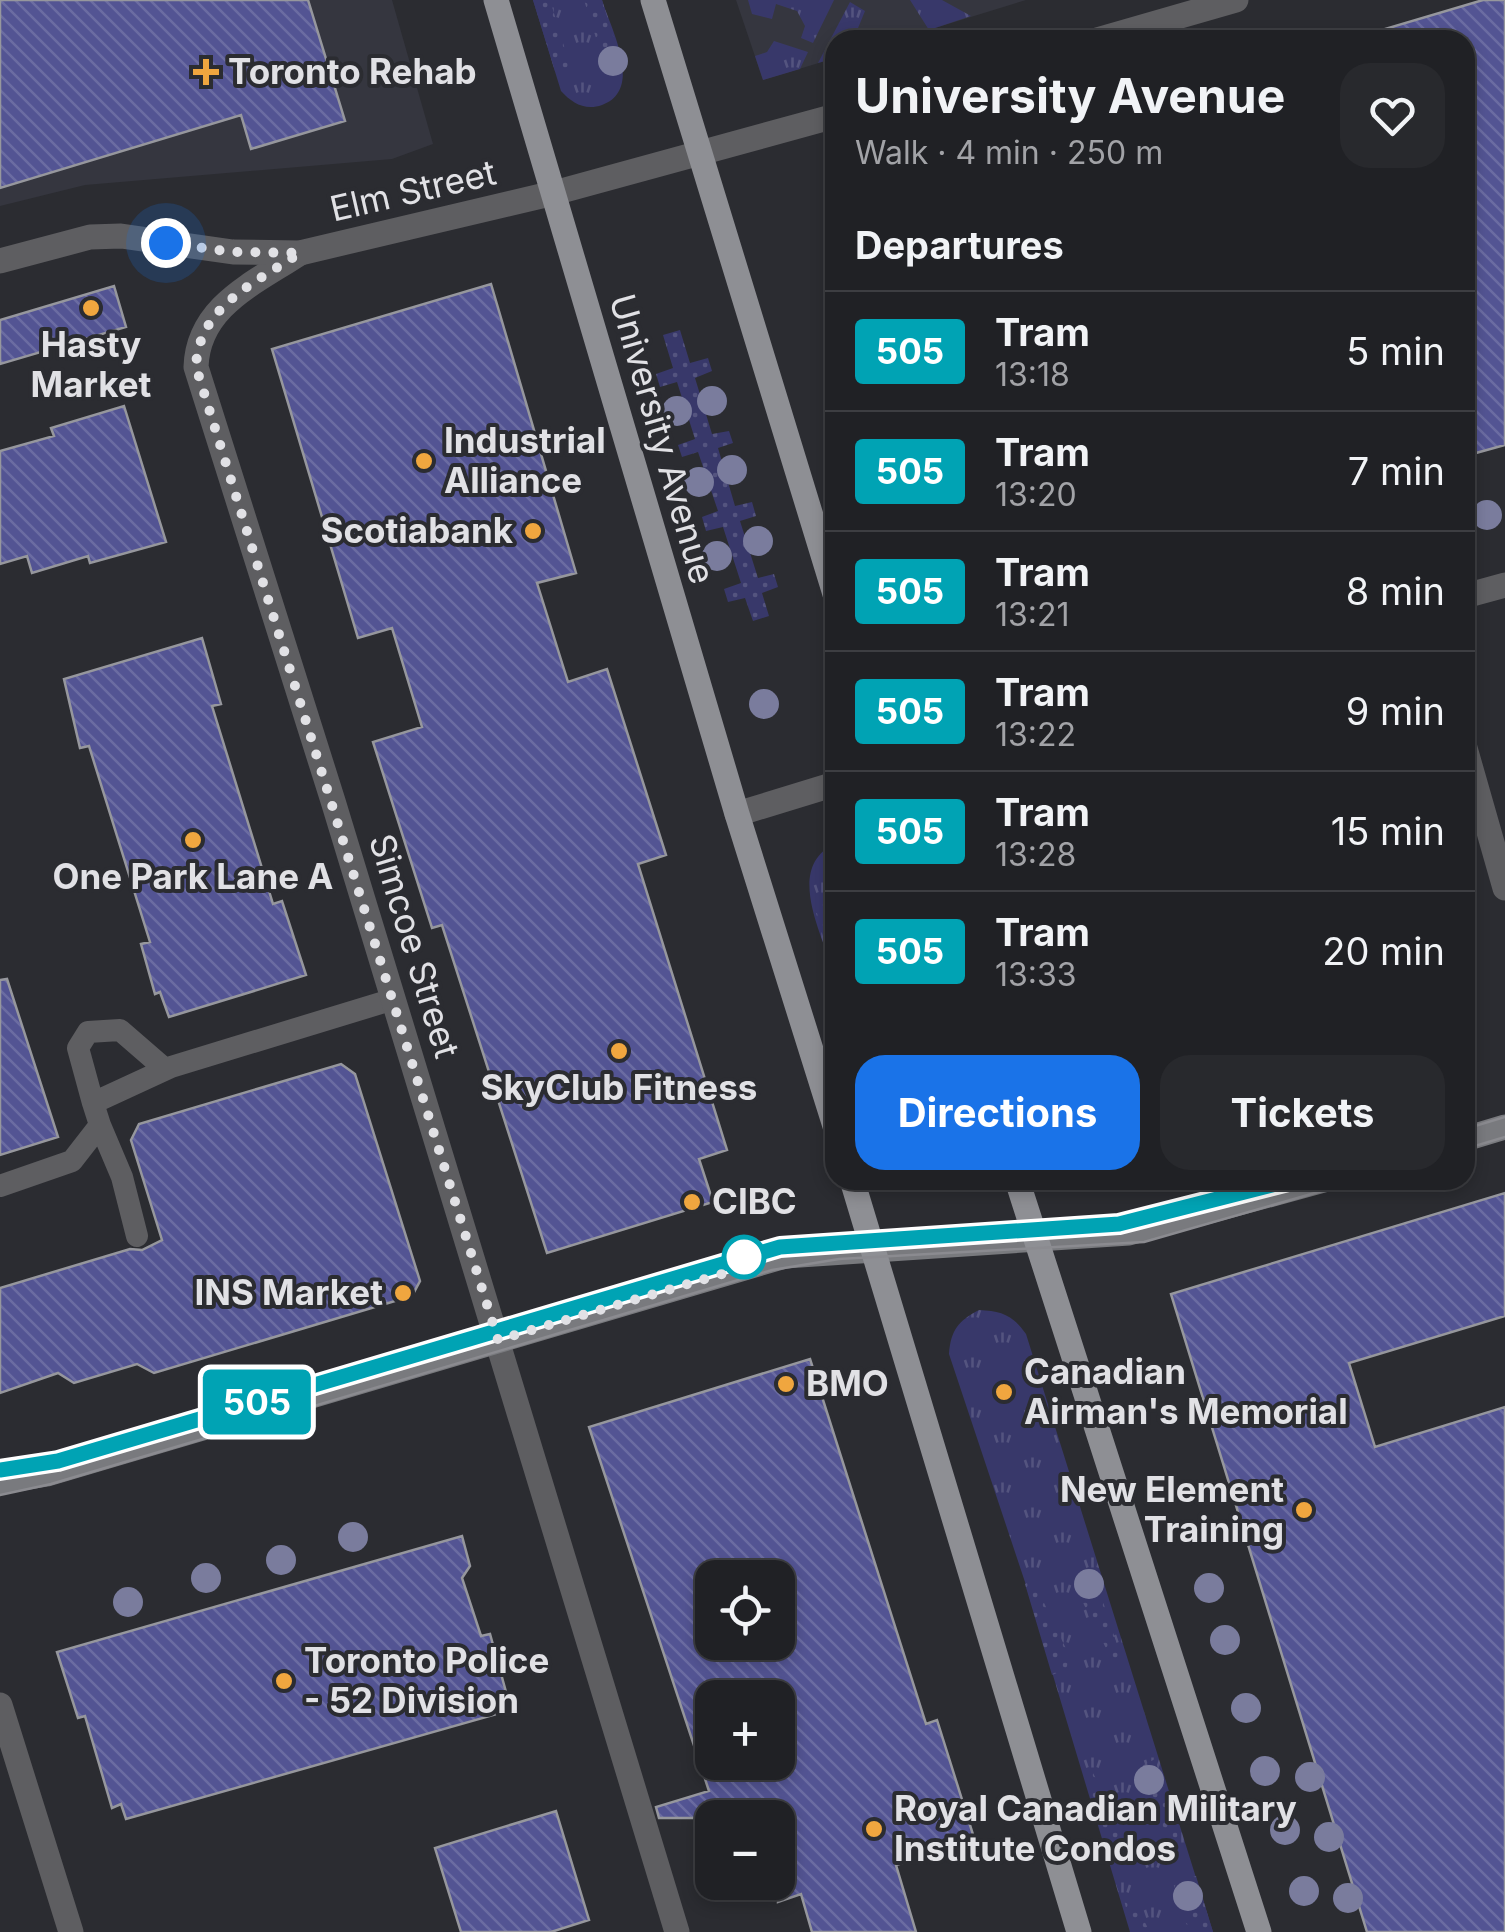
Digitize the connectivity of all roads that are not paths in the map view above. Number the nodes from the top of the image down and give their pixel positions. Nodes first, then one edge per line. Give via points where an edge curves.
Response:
1 (496, 0) edge
2 (653, 0) edge
3 (1236, 0) edge
4 (1132, 30) edge
5 (825, 119) edge
6 (702, 154) junction
7 (554, 193) junction
8 (300, 253) junction
9 (0, 261) edge
10 (825, 561) edge
11 (1505, 585) edge
12 (1475, 593) edge
13 (1475, 783) edge
14 (825, 787) edge
15 (737, 814) junction
16 (1505, 888) edge
17 (394, 1000) junction
18 (164, 1070) junction
19 (825, 1094) edge
20 (96, 1114) junction
21 (1505, 1127) edge
22 (1475, 1136) edge
23 (0, 1186) edge
24 (855, 1190) edge
25 (1022, 1190) edge
26 (1288, 1190) edge
27 (137, 1236) dead end
28 (1039, 1239) junction
29 (872, 1249) junction
30 (498, 1340) junction
31 (0, 1482) edge
32 (0, 1706) edge
33 (71, 1932) edge
34 (677, 1932) edge
35 (1079, 1932) edge
36 (1260, 1932) edge

1 - 7 main road, University Avenue
2 - 6 main road
3 - 4 street
5 - 6 street, Elm Street
6 - 7 street, Elm Street
6 - 10 main road
7 - 8 street, Elm Street
7 - 15 main road, University Avenue
8 - 9 street, Elm Street via 233,252 121,236 90,237
8 - 17 street, Simcoe Street via 215,309 196,350 196,367
11 - 12 street
13 - 16 street
14 - 15 street
15 - 19 main road, University Avenue
17 - 18 lane
17 - 30 street, Simcoe Street
18 - 20 lane
18 - 20 lane via 120,1030 88,1032 78,1048
20 - 23 lane via 72,1161
20 - 27 lane
21 - 22 main road
24 - 29 main road
25 - 28 main road
26 - 28 main road via 1148,1229
28 - 29 main road
28 - 36 main road
29 - 30 main road via 786,1256
29 - 35 main road
30 - 31 main road
30 - 34 street, Simcoe Street
32 - 33 street

